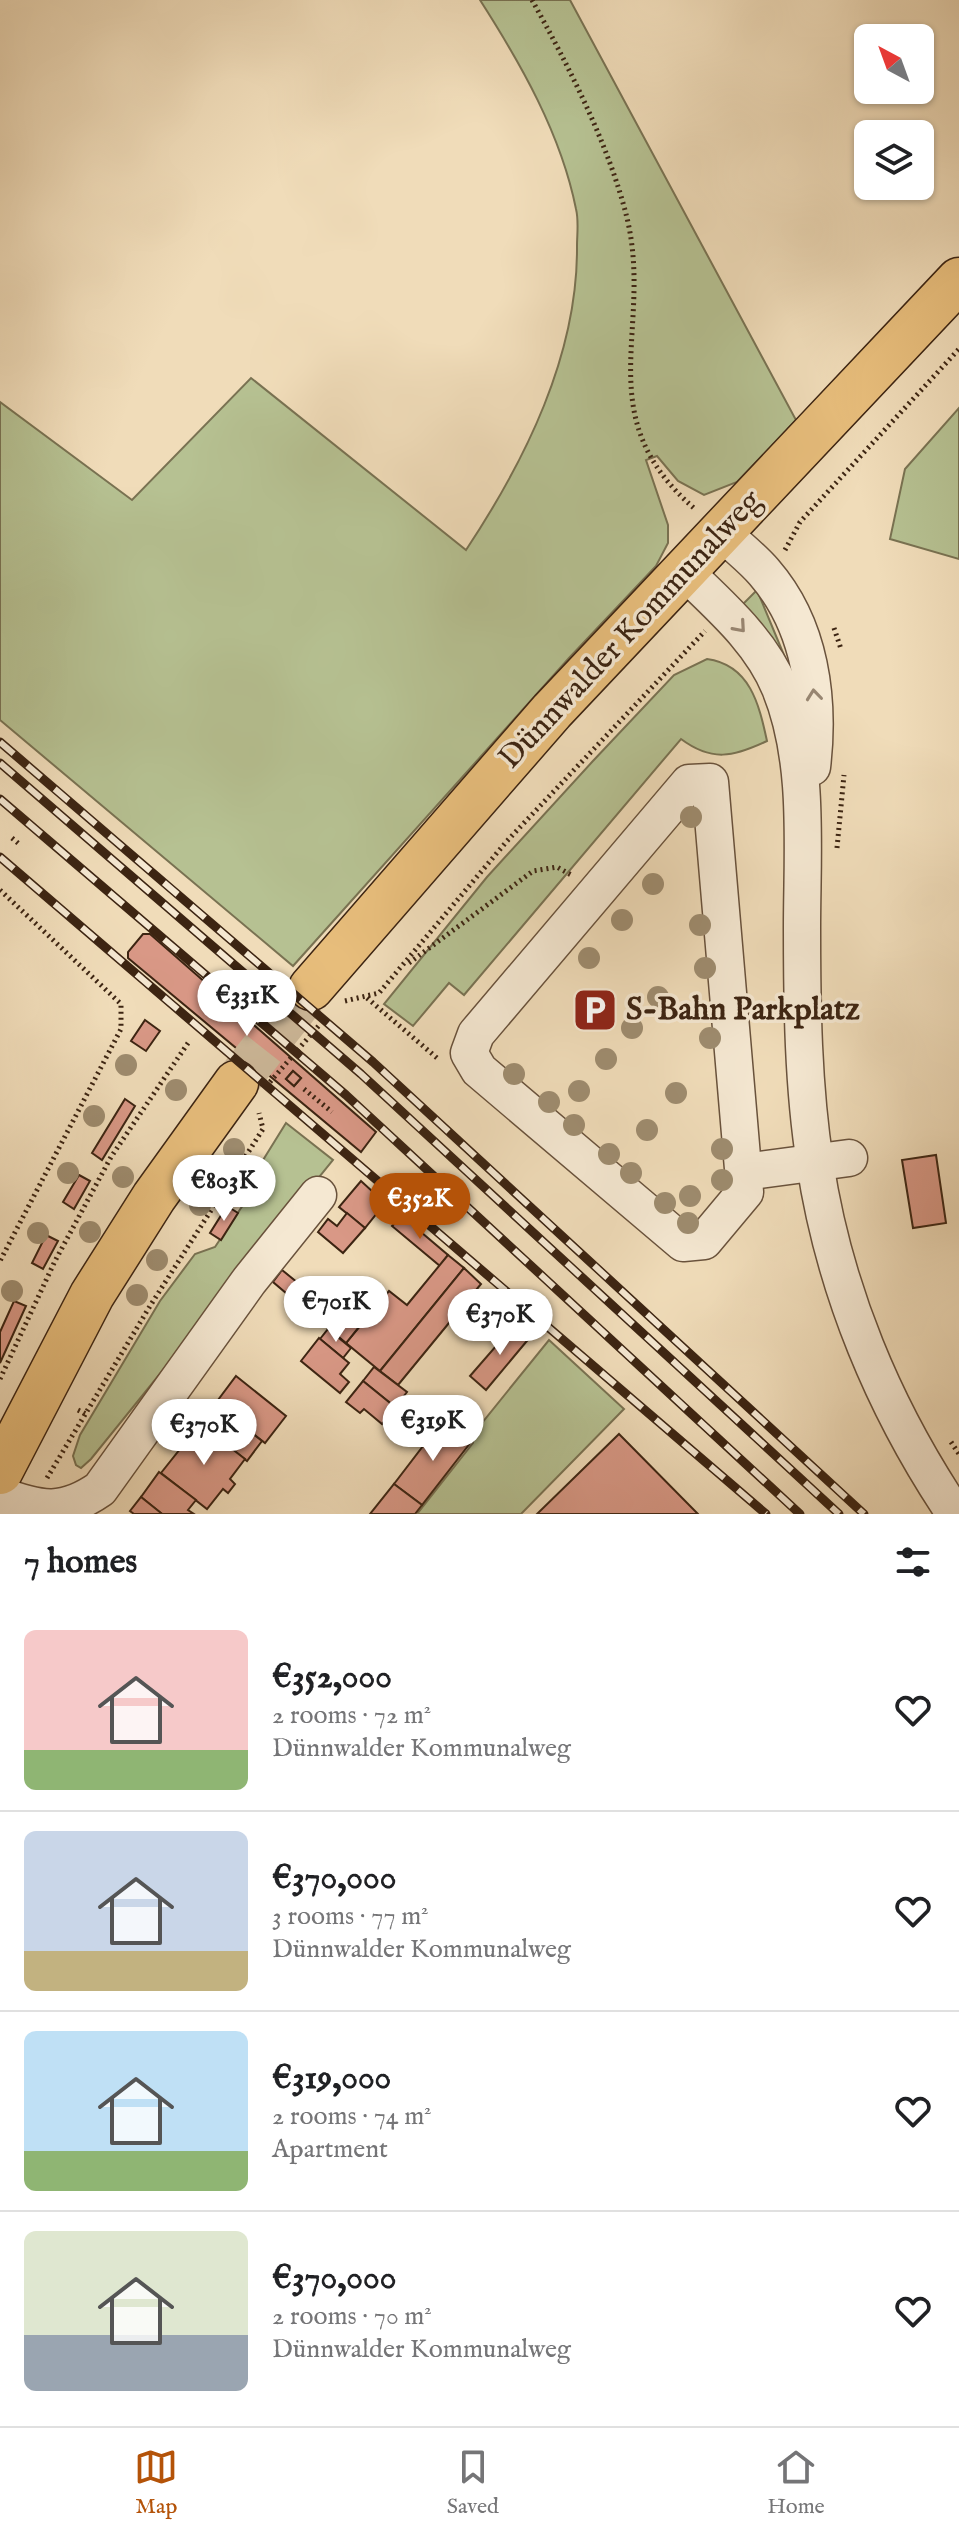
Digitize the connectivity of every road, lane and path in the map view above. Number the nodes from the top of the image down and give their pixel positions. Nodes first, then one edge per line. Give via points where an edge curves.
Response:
1 (532, 0) edge
2 (959, 280) edge
3 (959, 349) edge
4 (723, 533) junction
5 (781, 558) junction
6 (685, 572) junction
7 (725, 611) junction
8 (832, 622) dead end
9 (843, 662) dead end
10 (846, 762) dead end
11 (12, 838) dead end
12 (19, 844) dead end
13 (820, 856) junction
14 (0, 890) edge
15 (595, 895) junction
16 (401, 969) junction
17 (367, 998) junction
18 (327, 1001) junction
19 (405, 1031) dead end
20 (188, 1043) dead end
21 (304, 1089) dead end
22 (253, 1096) junction
23 (332, 1112) dead end
24 (832, 1161) junction
25 (744, 1172) junction
26 (318, 1195) dead end
27 (0, 1261) edge
28 (0, 1379) edge
29 (78, 1410) dead end
30 (86, 1414) junction
31 (945, 1432) dead end
32 (61, 1452) dead end
33 (959, 1454) edge
34 (0, 1472) edge
35 (0, 1495) edge
36 (955, 1514) edge

1 - 4 path via 562,54 627,217 632,247 630,399 635,419 664,477
2 - 4 main road, Dünnwalder Kommunalweg
3 - 5 path via 800,522
4 - 5 street
4 - 6 main road, Dünnwalder Kommunalweg
13 -> 5 street via 813,681
6 - 7 street
6 - 18 main road, Dünnwalder Kommunalweg via 552,711
7 -> 13 street via 780,687
7 - 16 path via 507,841
8 - 9 path
10 - 13 path
11 - 12 path
13 - 24 street via 804,1023
14 - 27 path via 121,1004 121,1029
15 - 16 path via 568,872 544,866
15 - 25 street via 689,783 710,782
15 - 25 street via 476,1034 469,1053 479,1070 683,1243 704,1241 745,1192
16 - 17 path
17 - 18 path
17 - 19 path
18 - 22 path via 271,1082
20 - 28 path via 111,1157
21 - 23 path
22 - 30 path via 263,1129
22 - 34 main road via 154,1197 92,1295
24 - 25 street
24 - 36 street via 843,1284 861,1338 883,1390
26 - 35 street via 94,1495 57,1513
29 - 30 path
30 - 32 path
31 - 33 path

